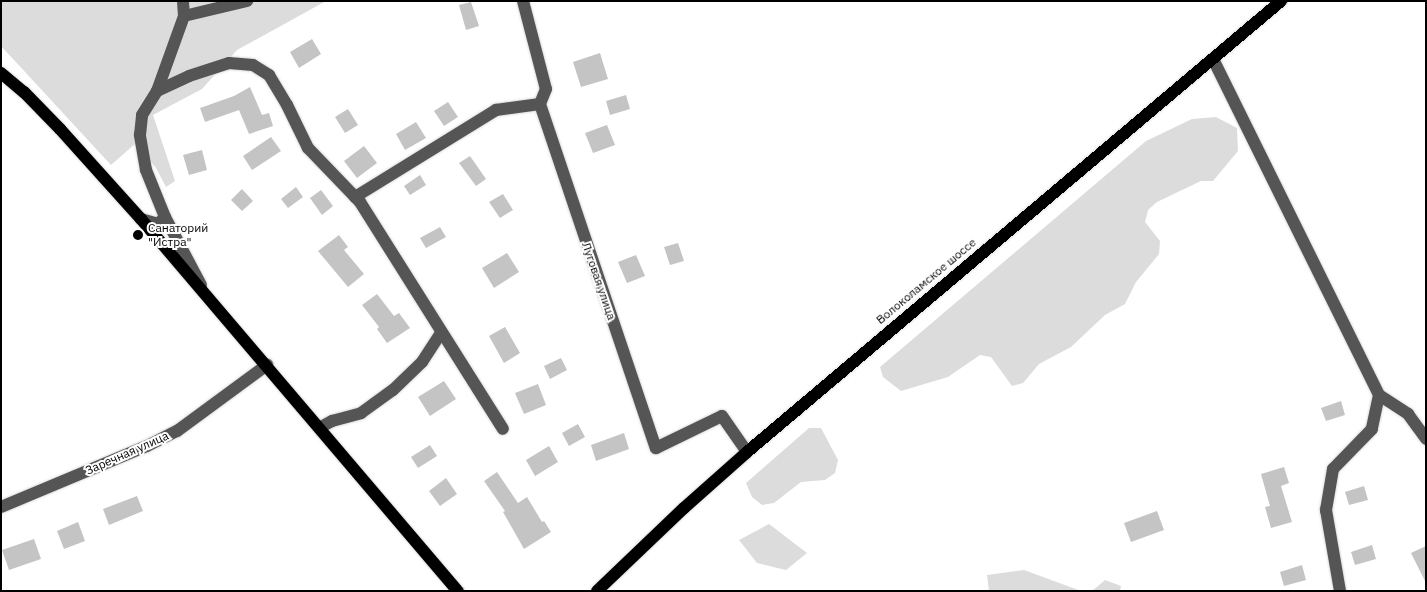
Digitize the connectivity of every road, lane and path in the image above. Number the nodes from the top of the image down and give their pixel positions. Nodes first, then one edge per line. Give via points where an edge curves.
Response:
1 (182, 1) edge
2 (247, 1) edge
3 (523, 1) edge
4 (1281, 1) edge
5 (184, 16) junction
6 (1213, 59) junction
7 (1, 73) edge
8 (157, 91) junction
9 (540, 104) junction
10 (355, 197) junction
11 (165, 217) junction
12 (141, 219) junction
13 (206, 294) junction
14 (441, 333) junction
15 (267, 365) junction
16 (1379, 395) junction
17 (321, 427) junction
18 (503, 429) dead end
19 (1426, 440) edge
20 (747, 452) junction
21 (1, 507) edge
22 (458, 591) edge
23 (597, 591) edge
24 (1340, 591) edge

1 - 5 street
2 - 5 street
3 - 9 street, Луговая улица via 546,89
4 - 6 main road, Волоколамское шоссе
5 - 8 street
6 - 16 street
6 - 20 main road, Волоколамское шоссе
7 - 12 main road via 60,129
8 - 10 street via 229,63 253,65 269,75 308,148
8 - 11 street via 142,115 140,135 146,170
9 - 10 street via 496,110
9 - 20 street, Луговая улица via 656,448 722,416
10 - 14 street
11 - 12 street via 158,224
11 - 13 street
12 - 13 main road
13 - 15 main road
14 - 17 street via 422,362 393,390 361,413
14 - 18 street
15 - 17 main road
15 - 21 street, Заречная улица via 178,431
16 - 19 street via 1408,414
16 - 24 street via 1372,429 1333,469 1326,510
17 - 22 main road
20 - 23 main road, Волоколамское шоссе

